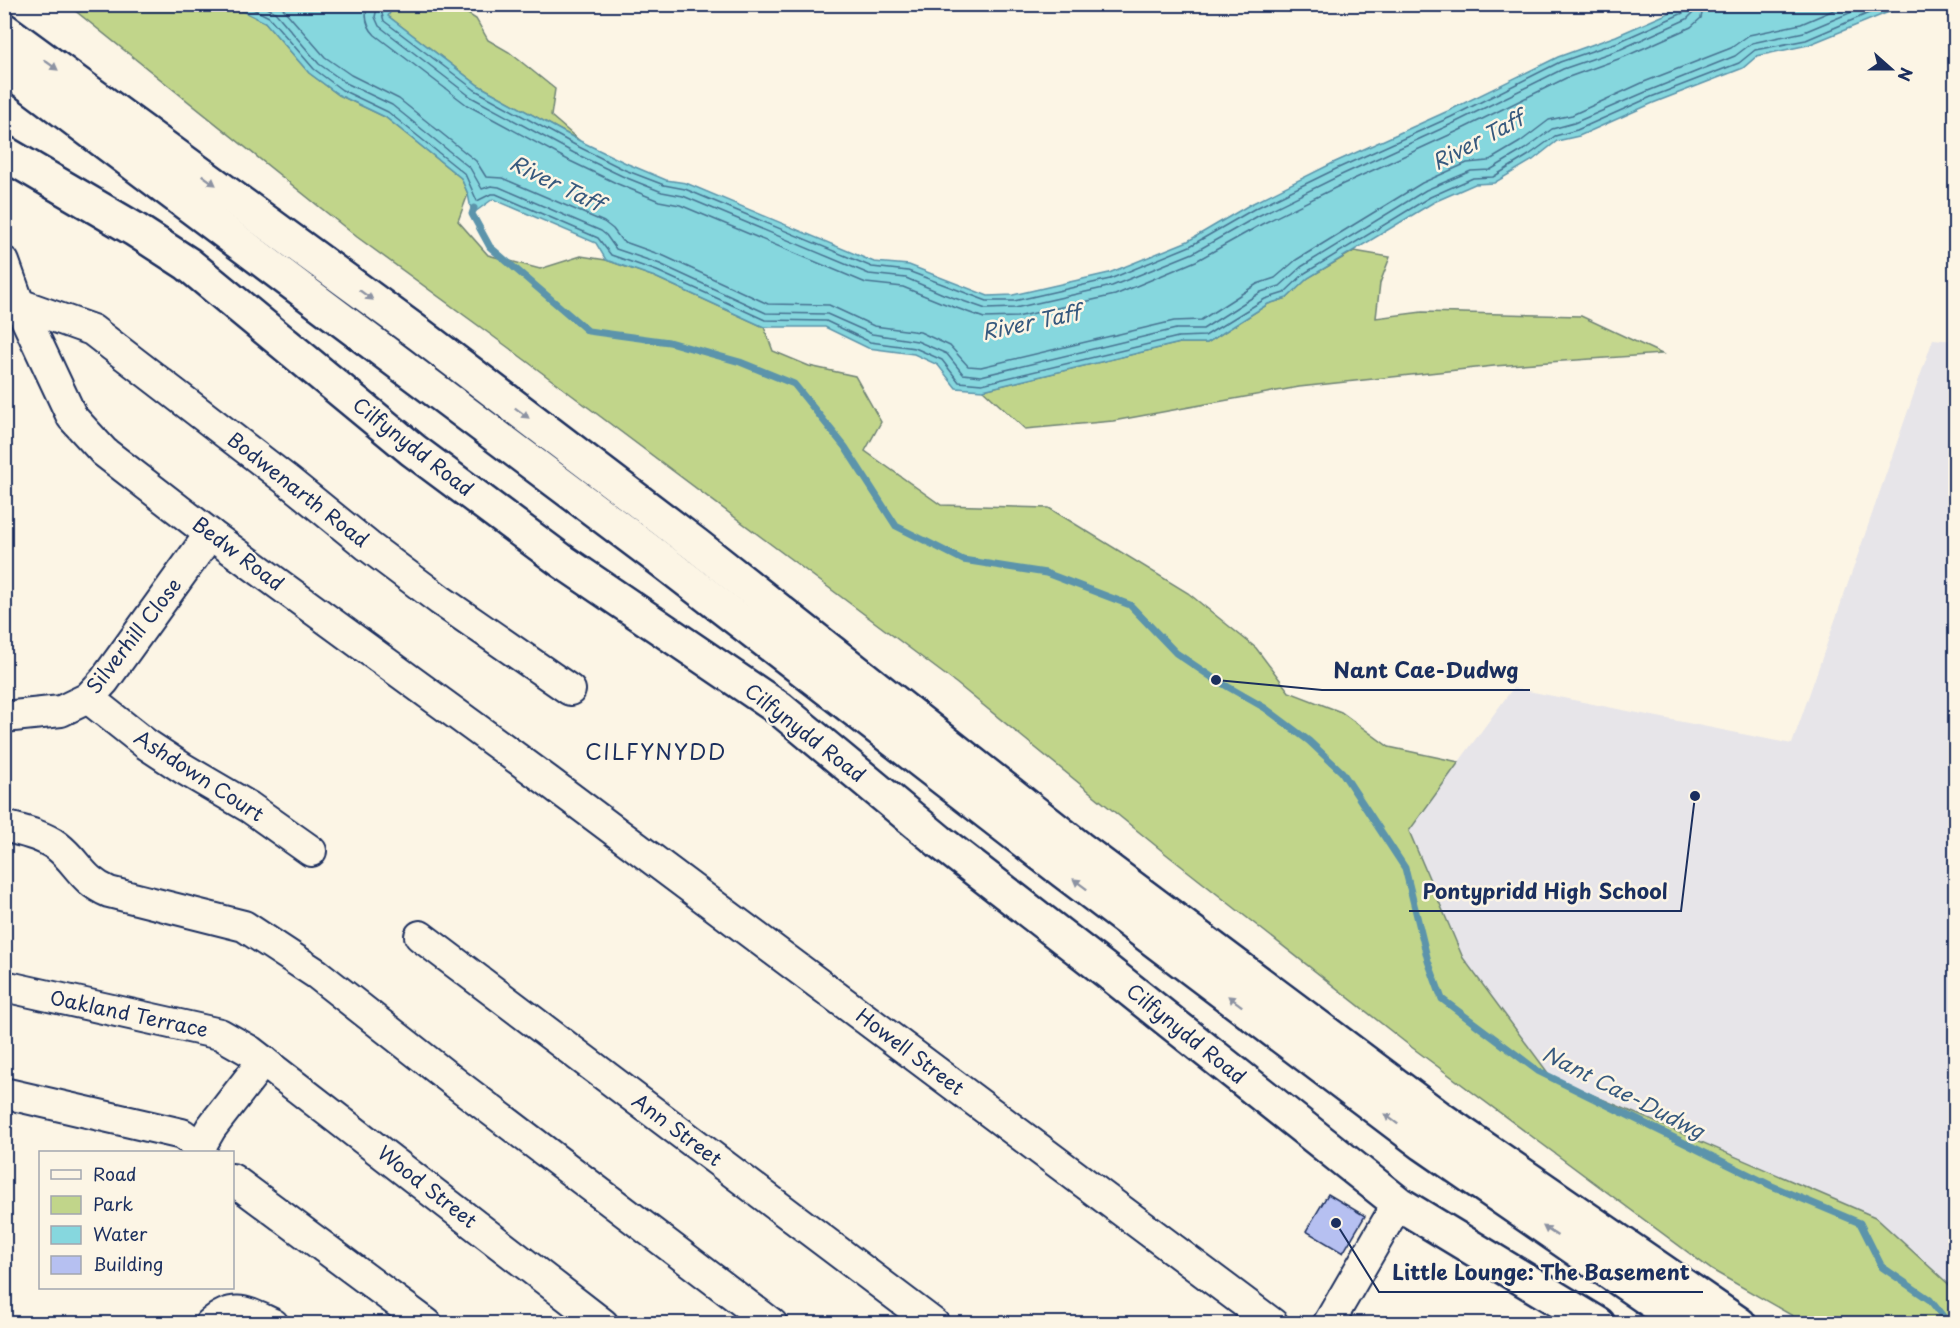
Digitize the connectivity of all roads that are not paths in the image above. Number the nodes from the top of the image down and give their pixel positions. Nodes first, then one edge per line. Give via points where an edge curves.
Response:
1 (4, 30) edge
2 (4, 66) edge
3 (4, 153) edge
4 (4, 262) edge
5 (20, 304) junction
6 (210, 534) junction
7 (570, 690) dead end
8 (88, 698) junction
9 (4, 717) edge
10 (548, 781) joint
11 (4, 826) edge
12 (311, 851) dead end
13 (420, 936) dead end
14 (4, 987) edge
15 (257, 1056) junction
16 (4, 1093) edge
17 (201, 1150) edge
18 (234, 1180) edge
19 (1398, 1203) junction
20 (210, 1323) edge
21 (273, 1323) edge
22 (427, 1323) edge
23 (603, 1323) edge
24 (772, 1323) edge
25 (934, 1323) edge
26 (1273, 1323) edge
27 (1329, 1323) edge
28 (1598, 1323) edge
29 (1685, 1323) edge
30 (1738, 1323) edge

1 -> 30 main road via 419,334 696,545 1079,848 1438,1117
29 -> 2 main road via 1415,1137 1063,872 664,562
3 - 19 main road, Cilfynydd Road via 188,264 413,450 552,554 780,709 939,841
4 - 5 street, Bedw Road
5 - 6 street, Bedw Road via 72,417 104,452
5 - 7 street, Bodwenarth Road via 92,330 368,546
6 - 8 street, Silverhill Close
6 - 10 street, Bedw Road
8 - 9 street, Silverhill Close via 61,711
8 - 12 street, Ashdown Court via 146,744 249,807
10 - 26 street, Howell Street
11 - 24 street via 57,846 94,885 109,892 244,926 317,974
13 - 25 street, Ann Street
14 - 15 street, Oakland Terrace via 220,1034
15 - 17 street
15 - 23 street, Wood Street
16 - 17 street via 182,1134
18 - 22 street
19 - 27 street
19 - 28 main road, Cilfynydd Road
20 - 21 street via 223,1312 236,1310

